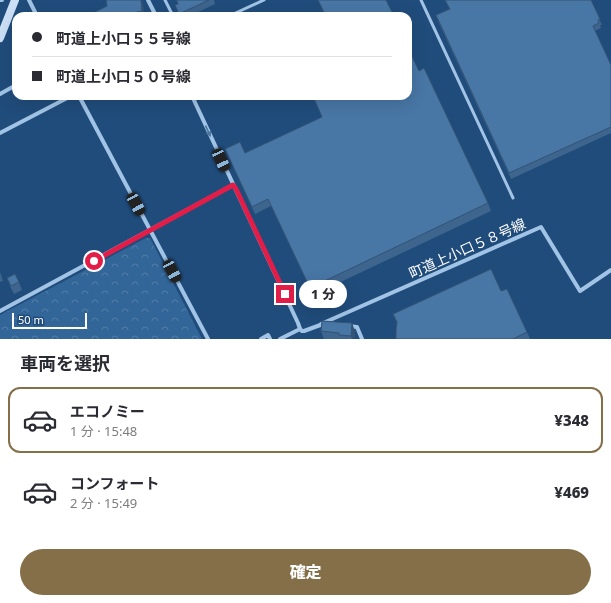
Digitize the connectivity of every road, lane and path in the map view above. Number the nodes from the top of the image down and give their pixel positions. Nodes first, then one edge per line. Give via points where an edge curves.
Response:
1 (15, 0) edge
2 (29, 0) edge
3 (148, 0) edge
4 (165, 0) edge
5 (264, 0) edge
6 (421, 0) edge
7 (35, 12) edge
8 (154, 12) edge
9 (171, 12) edge
10 (238, 12) edge
11 (0, 38) edge
12 (12, 88) edge
13 (0, 94) edge
14 (64, 100) edge
15 (81, 100) edge
16 (194, 100) edge
17 (0, 134) edge
18 (233, 185) junction
19 (513, 198) dead end
20 (150, 231) junction
21 (609, 271) edge
22 (611, 276) edge
23 (0, 311) edge
24 (321, 324) junction
25 (328, 325) edge
26 (342, 326) edge
27 (300, 329) junction
28 (208, 339) edge
29 (261, 339) edge
30 (270, 339) edge
31 (280, 339) edge
32 (362, 339) edge

1 - 11 street
2 - 7 street
3 - 8 street
4 - 9 lane
5 - 10 lane
6 - 19 lane
12 - 13 street
14 - 17 street
15 - 20 street
16 -> 18 street
18 - 20 street
18 - 27 street
20 - 23 street
20 - 28 street
21 - 22 street
21 - 24 street, 町道上小口５８号線 via 580,290 541,227
24 - 25 street
24 - 27 street via 304,331
26 - 32 street via 357,327
27 - 31 street
29 - 30 street via 268,335

